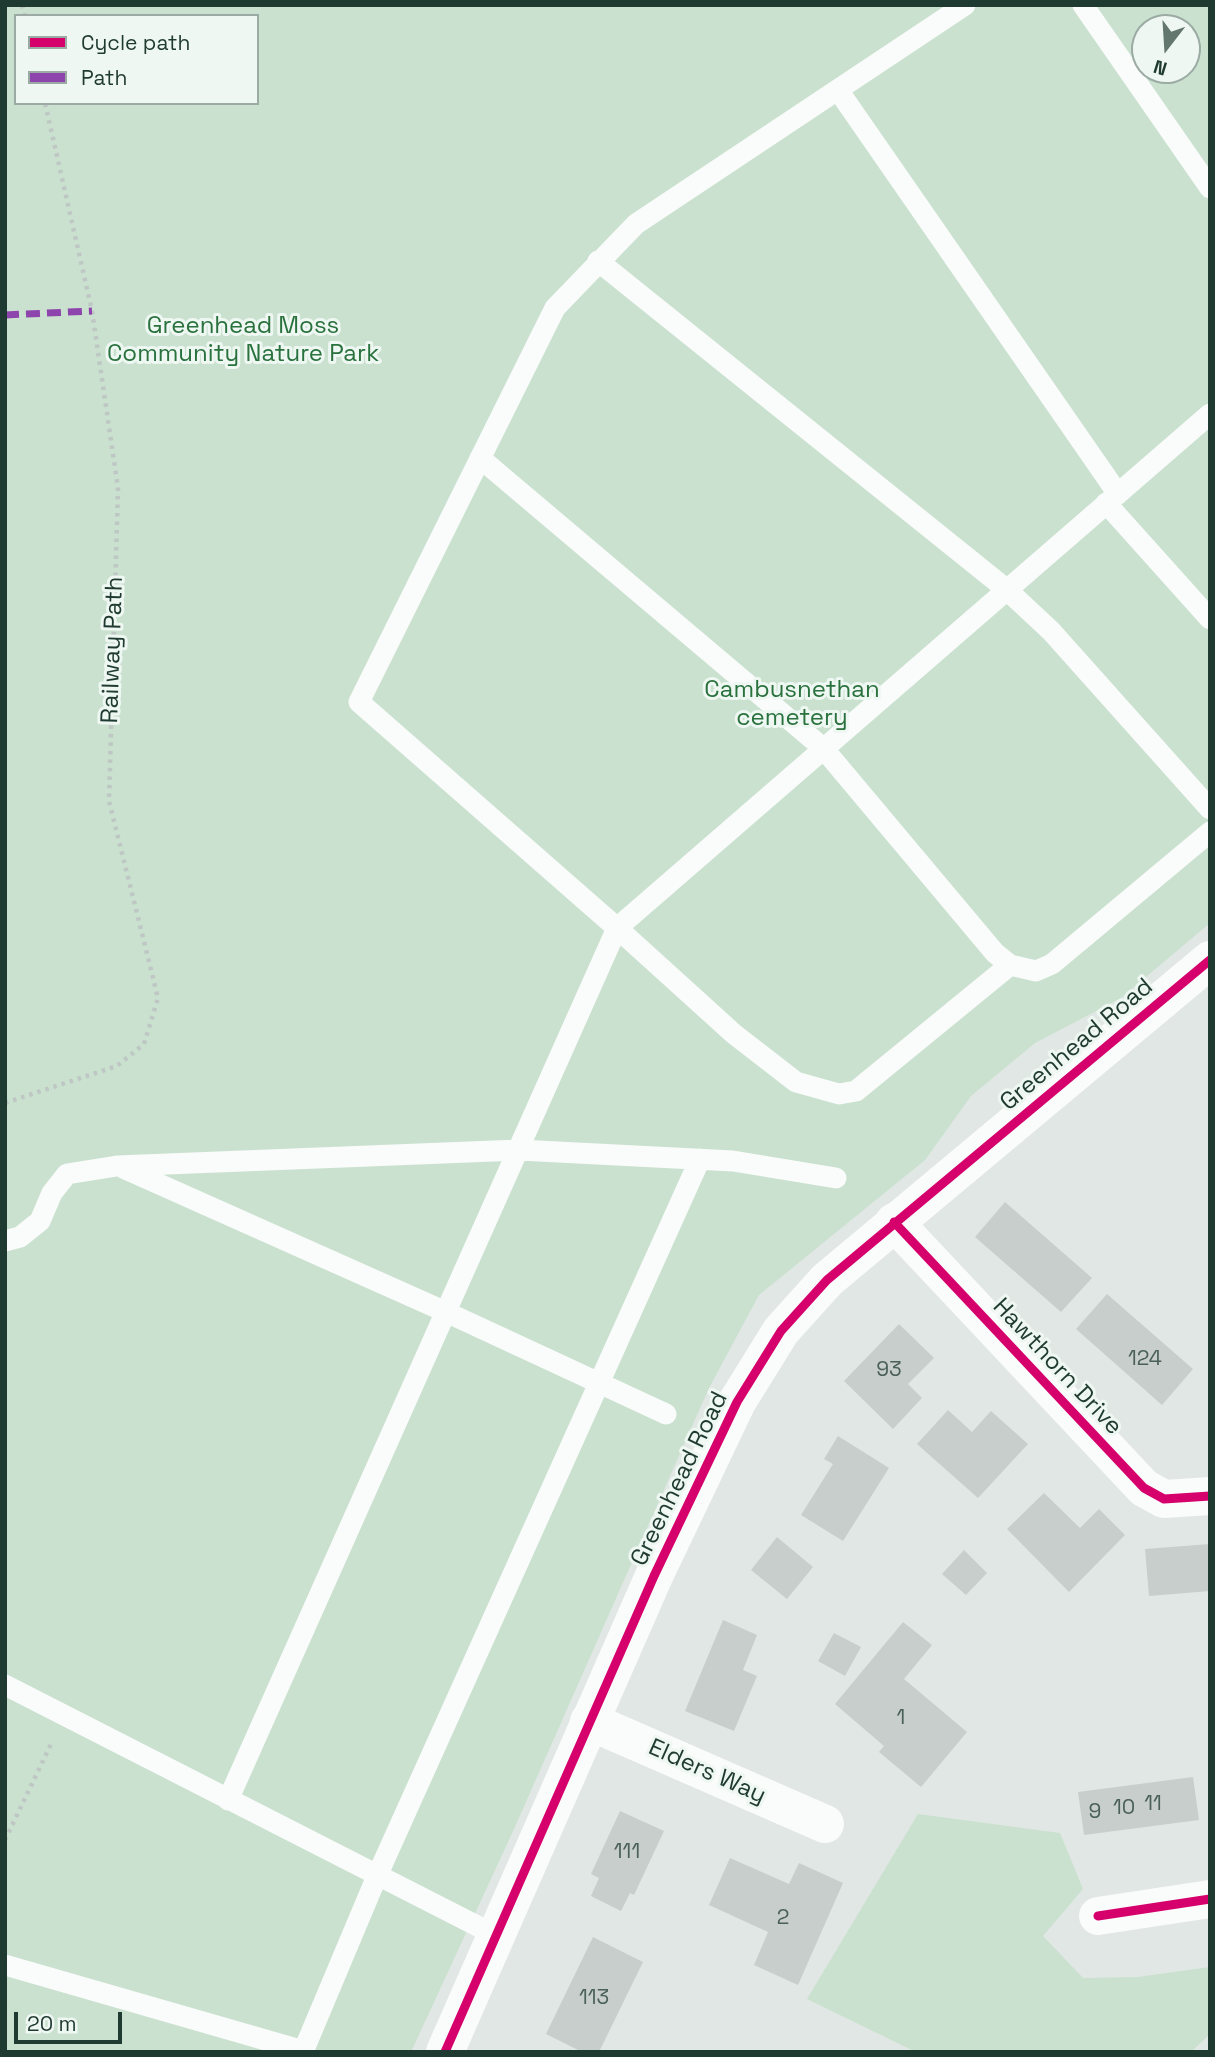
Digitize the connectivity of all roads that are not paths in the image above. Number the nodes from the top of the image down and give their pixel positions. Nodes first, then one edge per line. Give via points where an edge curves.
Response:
1 (965, 5) edge
2 (1083, 5) edge
3 (838, 90) junction
4 (1210, 188) edge
5 (598, 261) junction
6 (1210, 414) edge
7 (480, 458) junction
8 (1112, 498) junction
9 (1006, 589) junction
10 (1210, 619) edge
11 (823, 748) junction
12 (1210, 809) edge
13 (1210, 832) edge
14 (617, 928) junction
15 (1210, 960) edge
16 (1010, 965) junction
17 (519, 1150) junction
18 (700, 1159) junction
19 (117, 1166) junction
20 (835, 1178) dead end
21 (894, 1222) junction
22 (5, 1241) edge
23 (446, 1312) junction
24 (600, 1382) junction
25 (666, 1414) dead end
26 (1210, 1496) edge
27 (5, 1685) edge
28 (589, 1721) junction
29 (228, 1800) junction
30 (825, 1824) dead end
31 (377, 1876) junction
32 (1210, 1899) edge
33 (1098, 1916) dead end
34 (495, 1935) junction
35 (5, 1965) edge
36 (304, 2051) edge
37 (444, 2052) edge

1 - 3 lane
2 - 4 lane
3 - 5 lane via 636,224
3 - 8 lane
5 - 7 lane via 555,308
5 - 9 lane
6 - 8 lane
7 - 11 lane
7 - 14 lane via 359,702
8 - 9 lane
8 - 10 lane
9 - 11 lane
9 - 12 lane via 1051,631
11 - 14 lane
11 - 16 lane via 995,953
13 - 16 lane via 1052,964 1035,971
14 - 16 lane via 734,1034 796,1082 839,1094 856,1091
14 - 17 lane
15 - 21 street, Greenhead Road
17 - 18 lane
17 - 19 lane
17 - 23 lane
18 - 20 lane
18 - 24 lane
19 - 22 lane via 67,1174 52,1193 40,1221 20,1237
19 - 23 lane
21 - 26 street, Hawthorn Drive via 1144,1488 1164,1499
21 - 28 street, Greenhead Road via 827,1280 781,1331 737,1402
23 - 24 lane
23 - 29 lane
24 - 25 lane
24 - 31 lane
27 - 29 lane
28 - 30 street, Elders Way
28 - 34 street, Greenhead Road
29 - 31 lane
31 - 34 lane
31 - 36 lane
32 - 33 street
34 - 37 street, Greenhead Road
35 - 36 lane

